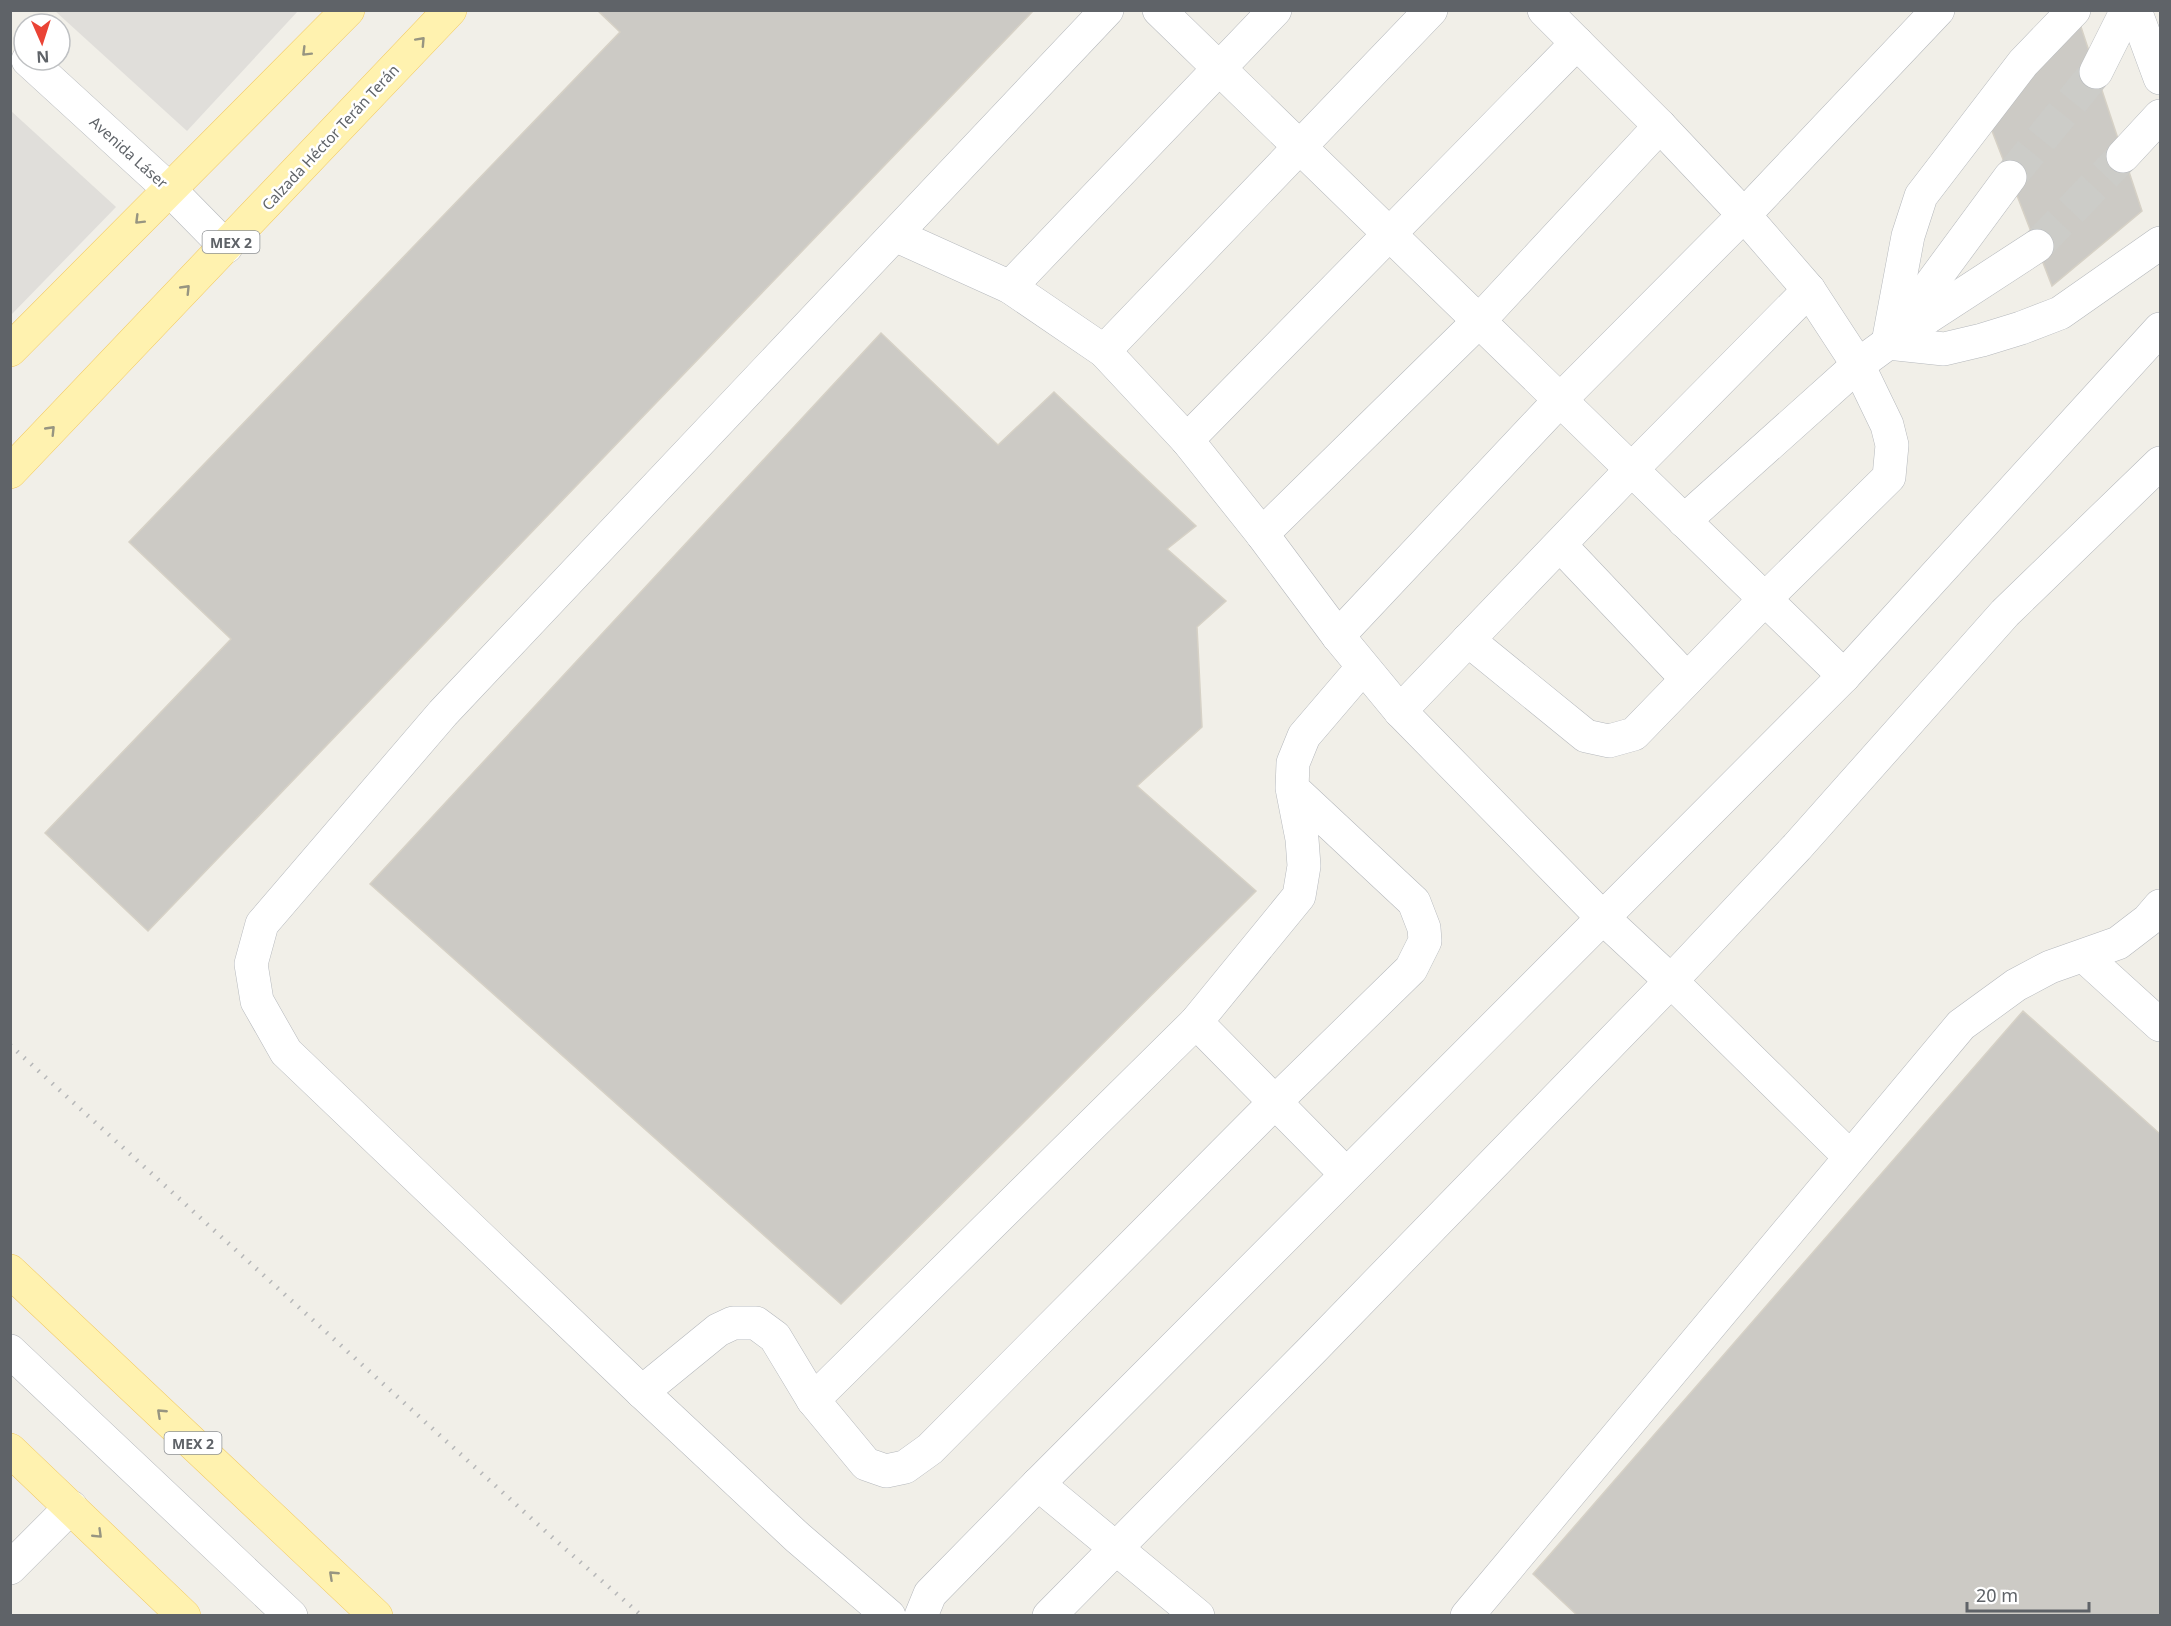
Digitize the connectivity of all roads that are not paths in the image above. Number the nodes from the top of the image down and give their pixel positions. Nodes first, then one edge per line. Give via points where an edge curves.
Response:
1 (348, 10) edge
2 (450, 10) edge
3 (1107, 10) edge
4 (1159, 10) edge
5 (1275, 10) edge
6 (1431, 10) edge
7 (1544, 10) edge
8 (1938, 10) edge
9 (2074, 10) edge
10 (2127, 10) edge
11 (2135, 10) edge
12 (1577, 43) junction
13 (1218, 68) junction
14 (41, 72) edge
15 (2096, 72) tunnel mouth
16 (2160, 78) edge
17 (2160, 116) edge
18 (1660, 126) junction
19 (1300, 149) junction
20 (2123, 156) tunnel mouth
21 (2010, 177) tunnel mouth
22 (169, 189) junction
23 (1744, 215) junction
24 (895, 235) junction
25 (1390, 235) junction
26 (2160, 243) edge
27 (2037, 246) tunnel mouth
28 (226, 247) junction
29 (1010, 287) junction
30 (1809, 290) junction
31 (1479, 321) junction
32 (2160, 328) edge
33 (1888, 343) junction
34 (10, 350) edge
35 (1104, 351) junction
36 (1857, 364) junction
37 (1560, 400) junction
38 (1187, 440) junction
39 (2160, 463) edge
40 (1631, 470) junction
41 (10, 472) edge
42 (1684, 521) junction
43 (1262, 534) junction
44 (1560, 545) junction
45 (1765, 599) junction
46 (1338, 636) junction
47 (1468, 640) junction
48 (1363, 667) junction
49 (1844, 676) junction
50 (1687, 679) junction
51 (1400, 711) junction
52 (1292, 788) junction
53 (2160, 906) edge
54 (1602, 917) junction
55 (2084, 956) junction
56 (1671, 981) junction
57 (1196, 1022) junction
58 (2160, 1025) edge
59 (1276, 1101) junction
60 (1850, 1157) junction
61 (1346, 1174) junction
62 (10, 1270) edge
63 (10, 1351) edge
64 (642, 1392) junction
65 (813, 1400) junction
66 (10, 1450) edge
67 (1038, 1484) junction
68 (70, 1507) junction
69 (1115, 1547) junction
70 (10, 1568) edge
71 (926, 1605) edge
72 (884, 1614) edge
73 (184, 1616) edge
74 (291, 1616) edge
75 (376, 1616) edge
76 (1048, 1616) edge
77 (1198, 1616) edge
78 (1467, 1616) edge

1 -> 22 main road
28 -> 2 main road, Calzada Héctor Terán Terán / MEX 2
3 - 24 street
4 - 13 street
5 - 13 street
6 - 19 street
7 - 12 street
8 - 23 street
9 - 33 street via 2023,63 1921,196 1908,236
10 - 15 street
11 - 16 street
12 - 18 street
12 - 25 street
13 - 19 street
13 - 29 street
14 - 22 street, Avenida Láser
17 - 20 street
18 - 23 street
18 - 31 street
19 - 25 street
19 - 35 street
21 - 33 street
22 - 28 street, Avenida Láser
22 -> 34 main road
23 - 30 street
23 - 37 street
24 - 29 street
24 - 64 street via 443,713 262,924 251,964 257,1001 286,1052
25 - 31 street
25 - 38 street
26 - 33 street via 2060,313 2021,328 1944,349
27 - 33 street
41 -> 28 main road, Calzada Héctor Terán Terán / MEX 2
29 - 35 street
30 - 36 street
30 - 40 street
31 - 37 street
31 - 43 street
32 - 49 street
33 - 36 street
35 - 38 street
36 - 42 street
36 - 45 street via 1887,425 1892,445 1889,477
37 - 40 street
37 - 46 street
38 - 43 street
39 - 56 street via 2005,613
40 - 42 street
40 - 44 street
42 - 45 street
43 - 46 street
44 - 47 street
44 - 50 street
45 - 49 street
45 - 50 street
46 - 48 street
47 - 50 street via 1586,736 1609,741 1634,734
47 - 51 street
48 - 51 street
48 - 52 street via 1304,736 1293,763
49 - 54 street
51 - 54 street
52 - 57 street via 1304,866 1299,896
52 - 59 street via 1414,902 1425,941 1411,969
53 - 55 street via 2118,943
54 - 56 street
54 - 61 street
55 - 58 street
55 - 60 street via 2050,967 2016,985 1961,1025
56 - 60 street
56 - 69 street
57 - 59 street
57 - 65 street
59 - 61 street
59 - 65 street via 938,1441 905,1467 886,1471 866,1464
60 - 78 street
61 - 67 street
75 -> 62 main road, MEX 2
63 - 74 street
64 - 65 street via 718,1330 733,1323 756,1323 775,1337
64 - 72 street
66 - 68 main road
67 - 69 street
67 - 71 street
68 - 70 street
68 -> 73 main road
69 - 76 street
69 - 77 street
71 - 72 street

